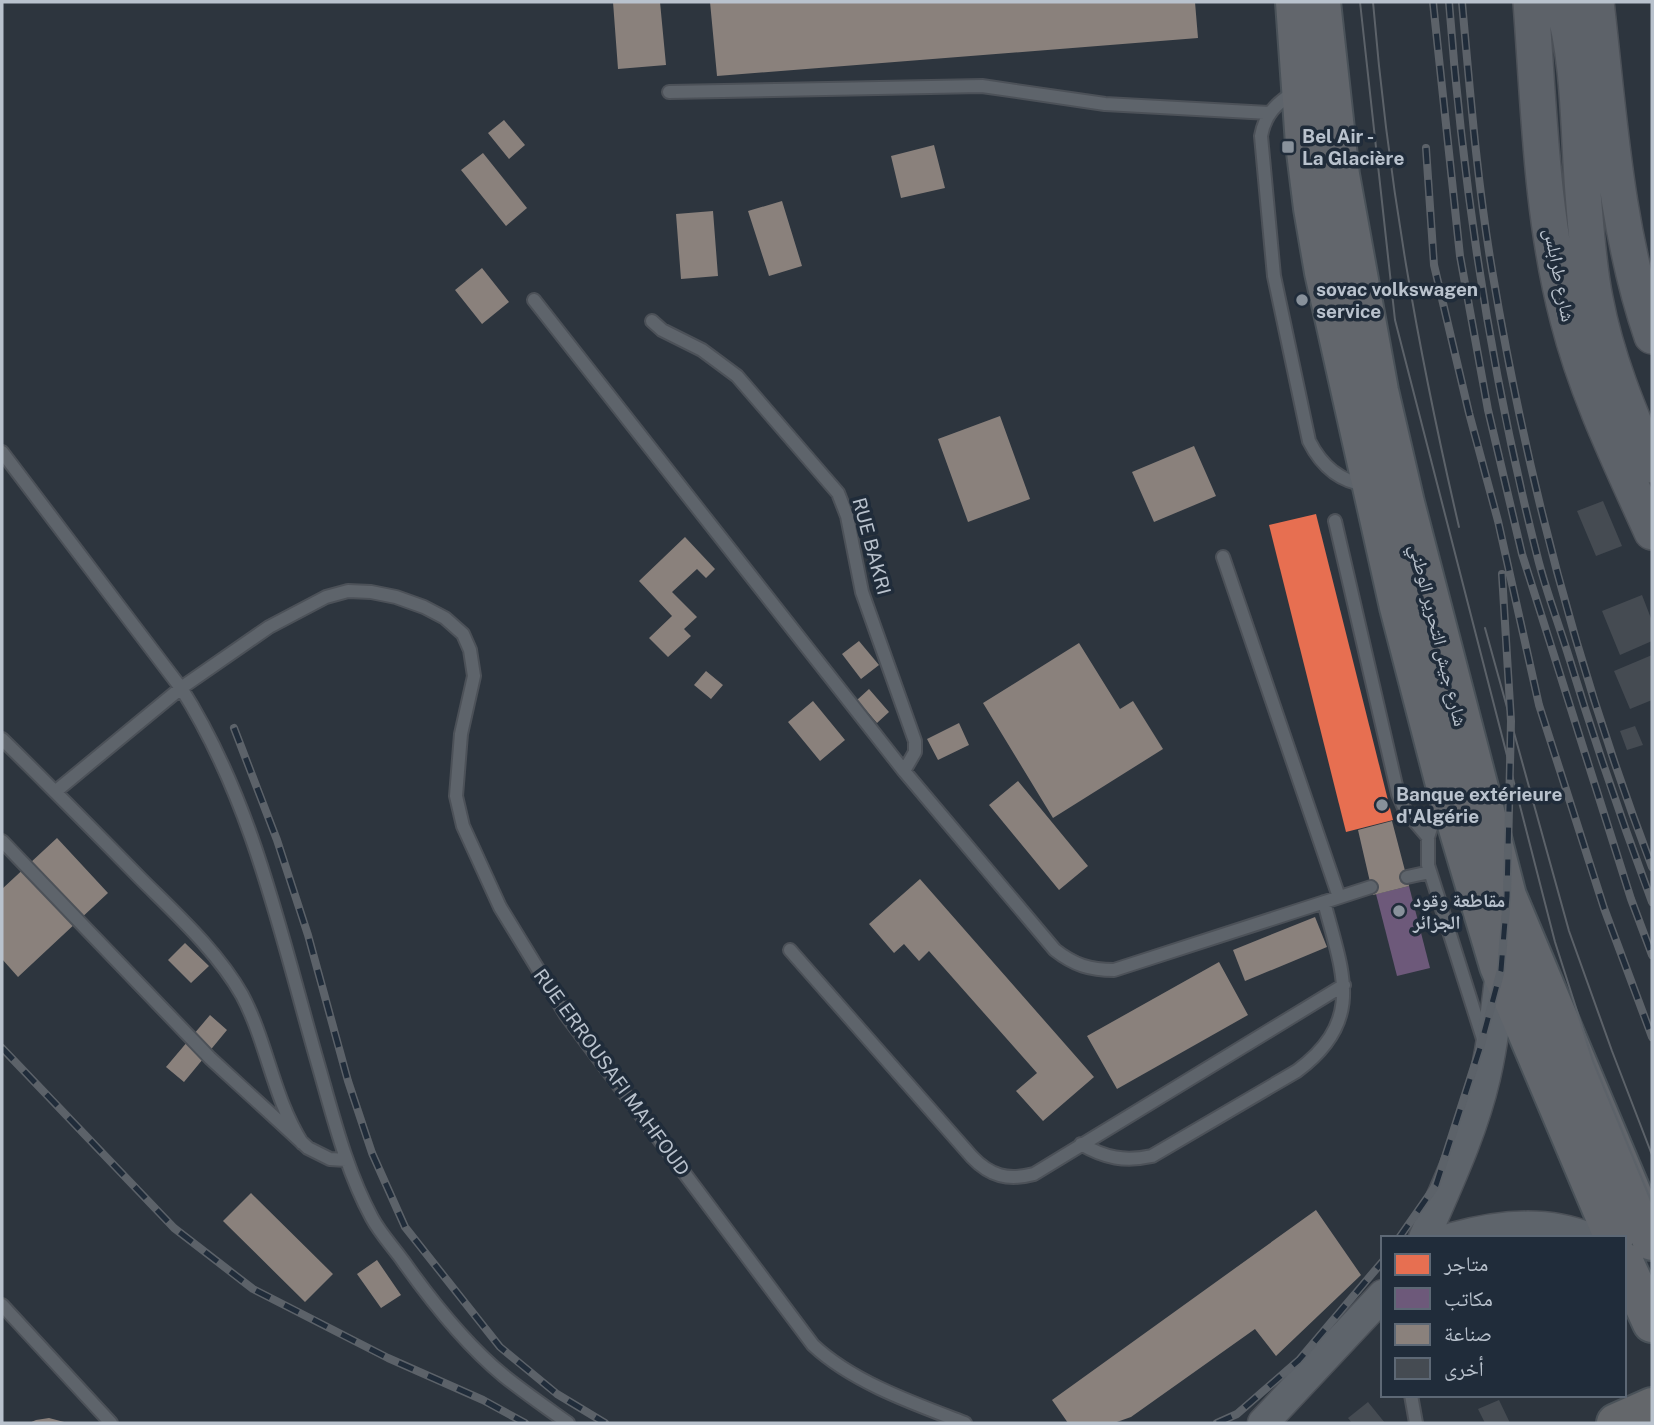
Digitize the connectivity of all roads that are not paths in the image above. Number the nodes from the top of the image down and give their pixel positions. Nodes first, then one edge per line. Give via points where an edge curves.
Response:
1 (1295, 2) edge
2 (1321, 2) edge
3 (1531, 2) edge
4 (1562, 2) edge
5 (1596, 2) edge
6 (1301, 89) junction
7 (669, 92) dead end
8 (1269, 113) junction
9 (534, 300) dead end
10 (652, 321) dead end
11 (1652, 336) edge
12 (2, 452) edge
13 (1652, 465) edge
14 (1373, 486) junction
15 (1335, 521) dead end
16 (1652, 532) edge
17 (1223, 558) dead end
18 (181, 688) junction
19 (2, 739) edge
20 (904, 771) junction
21 (1446, 788) junction
22 (55, 792) junction
23 (1428, 837) junction
24 (2, 841) edge
25 (1430, 872) junction
26 (1407, 877) dead end
27 (1371, 887) dead end
28 (1339, 897) junction
29 (1324, 902) junction
30 (790, 950) dead end
31 (1506, 952) junction
32 (1344, 985) junction
33 (1489, 1054) junction
34 (302, 1143) junction
35 (1082, 1144) junction
36 (346, 1160) junction
37 (1470, 1235) edge
38 (1425, 1236) edge
39 (1581, 1236) edge
40 (1613, 1236) edge
41 (1652, 1241) edge
42 (1626, 1266) edge
43 (1381, 1297) edge
44 (2, 1305) edge
45 (1652, 1323) edge
46 (1411, 1397) edge
47 (1652, 1407) edge
48 (111, 1423) edge
49 (568, 1423) edge
50 (965, 1423) edge
51 (1263, 1423) edge
52 (1416, 1423) edge
53 (1616, 1423) edge

1 - 6 highway, شارع جيش التحرير الوطني
2 - 31 highway, شارع جيش التحرير الوطني via 1342,187 1378,391 1507,896
3 - 16 main road, شارع طرابلس via 1549,215 1560,286 1590,389
4 - 13 main road via 1572,54 1595,298 1622,394
5 - 11 main road via 1622,219
6 - 8 lane
6 - 14 highway, شارع جيش التحرير الوطني via 1324,272
7 - 8 lane via 982,86 1105,104
8 - 14 lane via 1261,136 1274,276 1309,441 1334,473
9 - 20 lane
10 - 20 lane, RUE BAKRI via 737,376 838,493 862,592 915,741 915,752
12 - 18 lane
14 - 21 highway, شارع جيش التحرير الوطني
15 - 23 lane via 1398,794 1410,818
17 - 28 lane
18 - 22 lane, RUE ERROUSAFI MAHFOUD
18 - 36 lane via 214,746 249,832
18 - 50 lane, RUE ERROUSAFI MAHFOUD via 279,621 326,597 348,592 396,597 445,618 463,634 474,676 461,734 456,796 463,825 500,907 566,1016 813,1345 854,1376
19 - 22 lane
20 - 29 lane via 1055,950 1082,967 1114,970 1129,966
21 - 23 lane
21 - 31 highway, شارع جيش التحرير الوطني
22 - 34 lane via 210,950 226,972 242,995
23 - 25 lane
24 - 34 lane via 210,1058
25 - 26 lane
25 - 33 lane
27 - 28 lane
28 - 29 lane
29 - 32 lane
30 - 35 lane via 981,1167 1000,1176 1021,1178
31 - 33 street
31 - 40 highway, شارع جيش التحرير الوطني
31 - 41 highway, شارع جيش التحرير الوطني
32 - 35 lane
32 - 35 lane via 1334,1035 1297,1071 1152,1156 1115,1159
33 - 38 street via 1472,1122
34 - 36 lane via 322,1156
36 - 49 lane via 373,1221 460,1333 503,1375
37 - 39 street via 1532,1227
42 - 45 highway
43 - 51 street
44 - 48 lane
46 - 52 lane
47 - 53 highway

